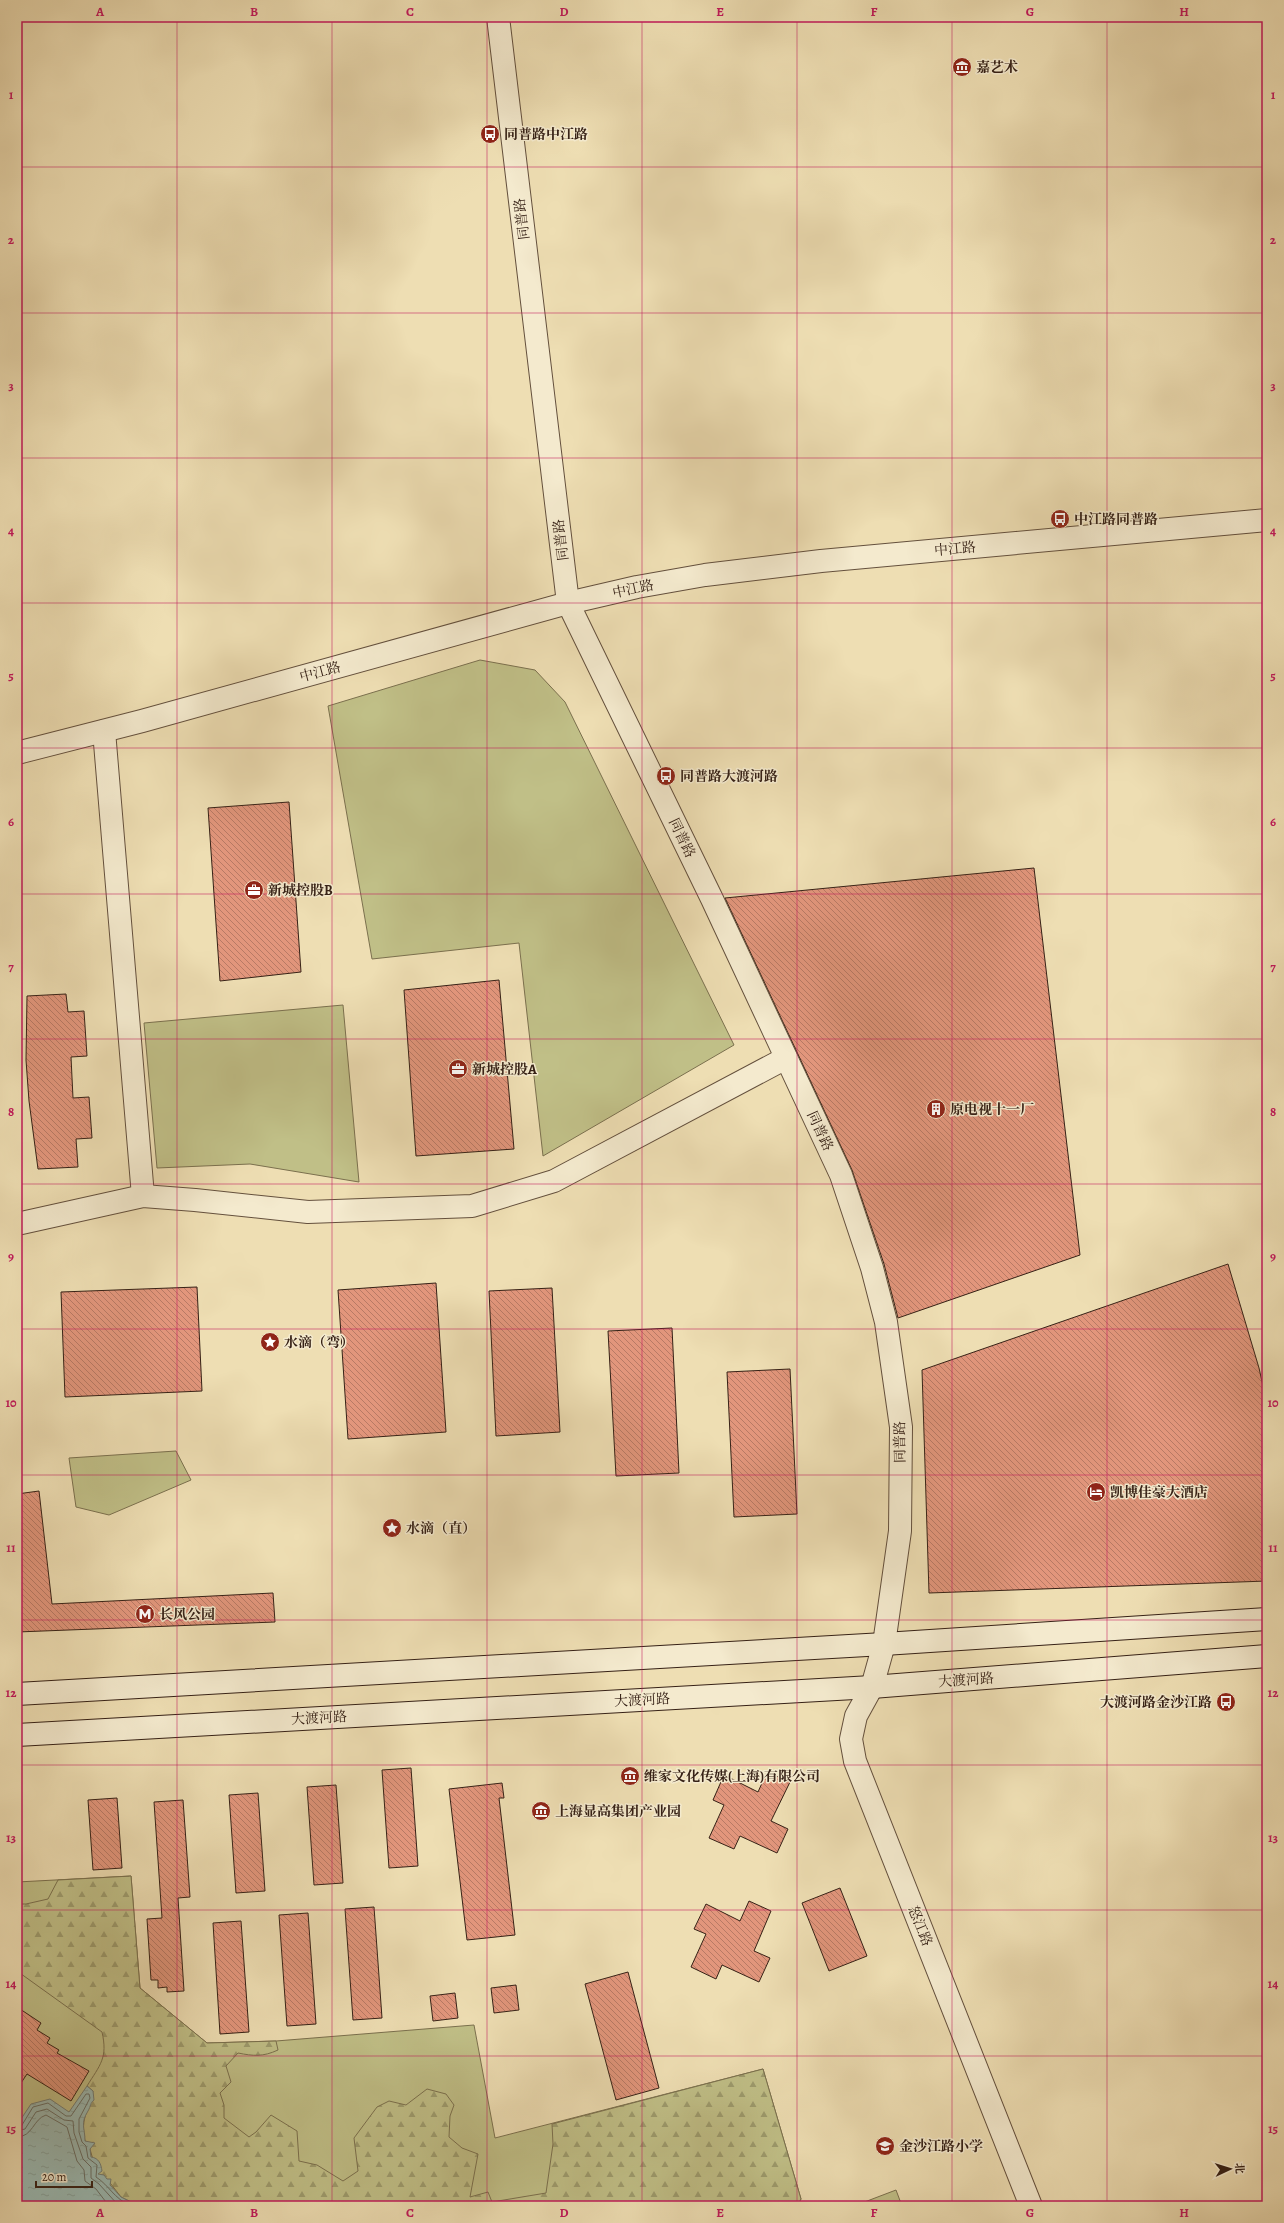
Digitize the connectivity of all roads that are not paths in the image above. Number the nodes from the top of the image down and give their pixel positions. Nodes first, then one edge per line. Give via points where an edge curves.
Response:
1 (498, 17) edge
2 (1267, 520) edge
3 (568, 603) junction
4 (104, 731) junction
5 (17, 753) edge
6 (786, 1058) junction
7 (143, 1196) junction
8 (17, 1224) edge
9 (1267, 1620) edge
10 (884, 1644) junction
11 (1267, 1656) edge
12 (872, 1687) junction
13 (17, 1694) edge
14 (17, 1735) edge
15 (1031, 2206) edge

1 - 3 street, 同普路
2 - 3 street, 中江路 via 821,561 706,575
3 - 4 street, 中江路
3 - 6 street, 同普路
4 - 5 street, 中江路
4 - 7 street
6 - 7 street via 554,1181 472,1206 308,1212
6 - 10 street, 同普路 via 841,1175 872,1268 893,1359 901,1427 900,1531
7 - 8 street
9 - 10 street
10 - 12 street, 怒江路
10 - 13 street
11 - 12 street, 大渡河路
12 - 14 street, 大渡河路
12 - 15 street, 怒江路 via 856,1716 851,1739 855,1761

